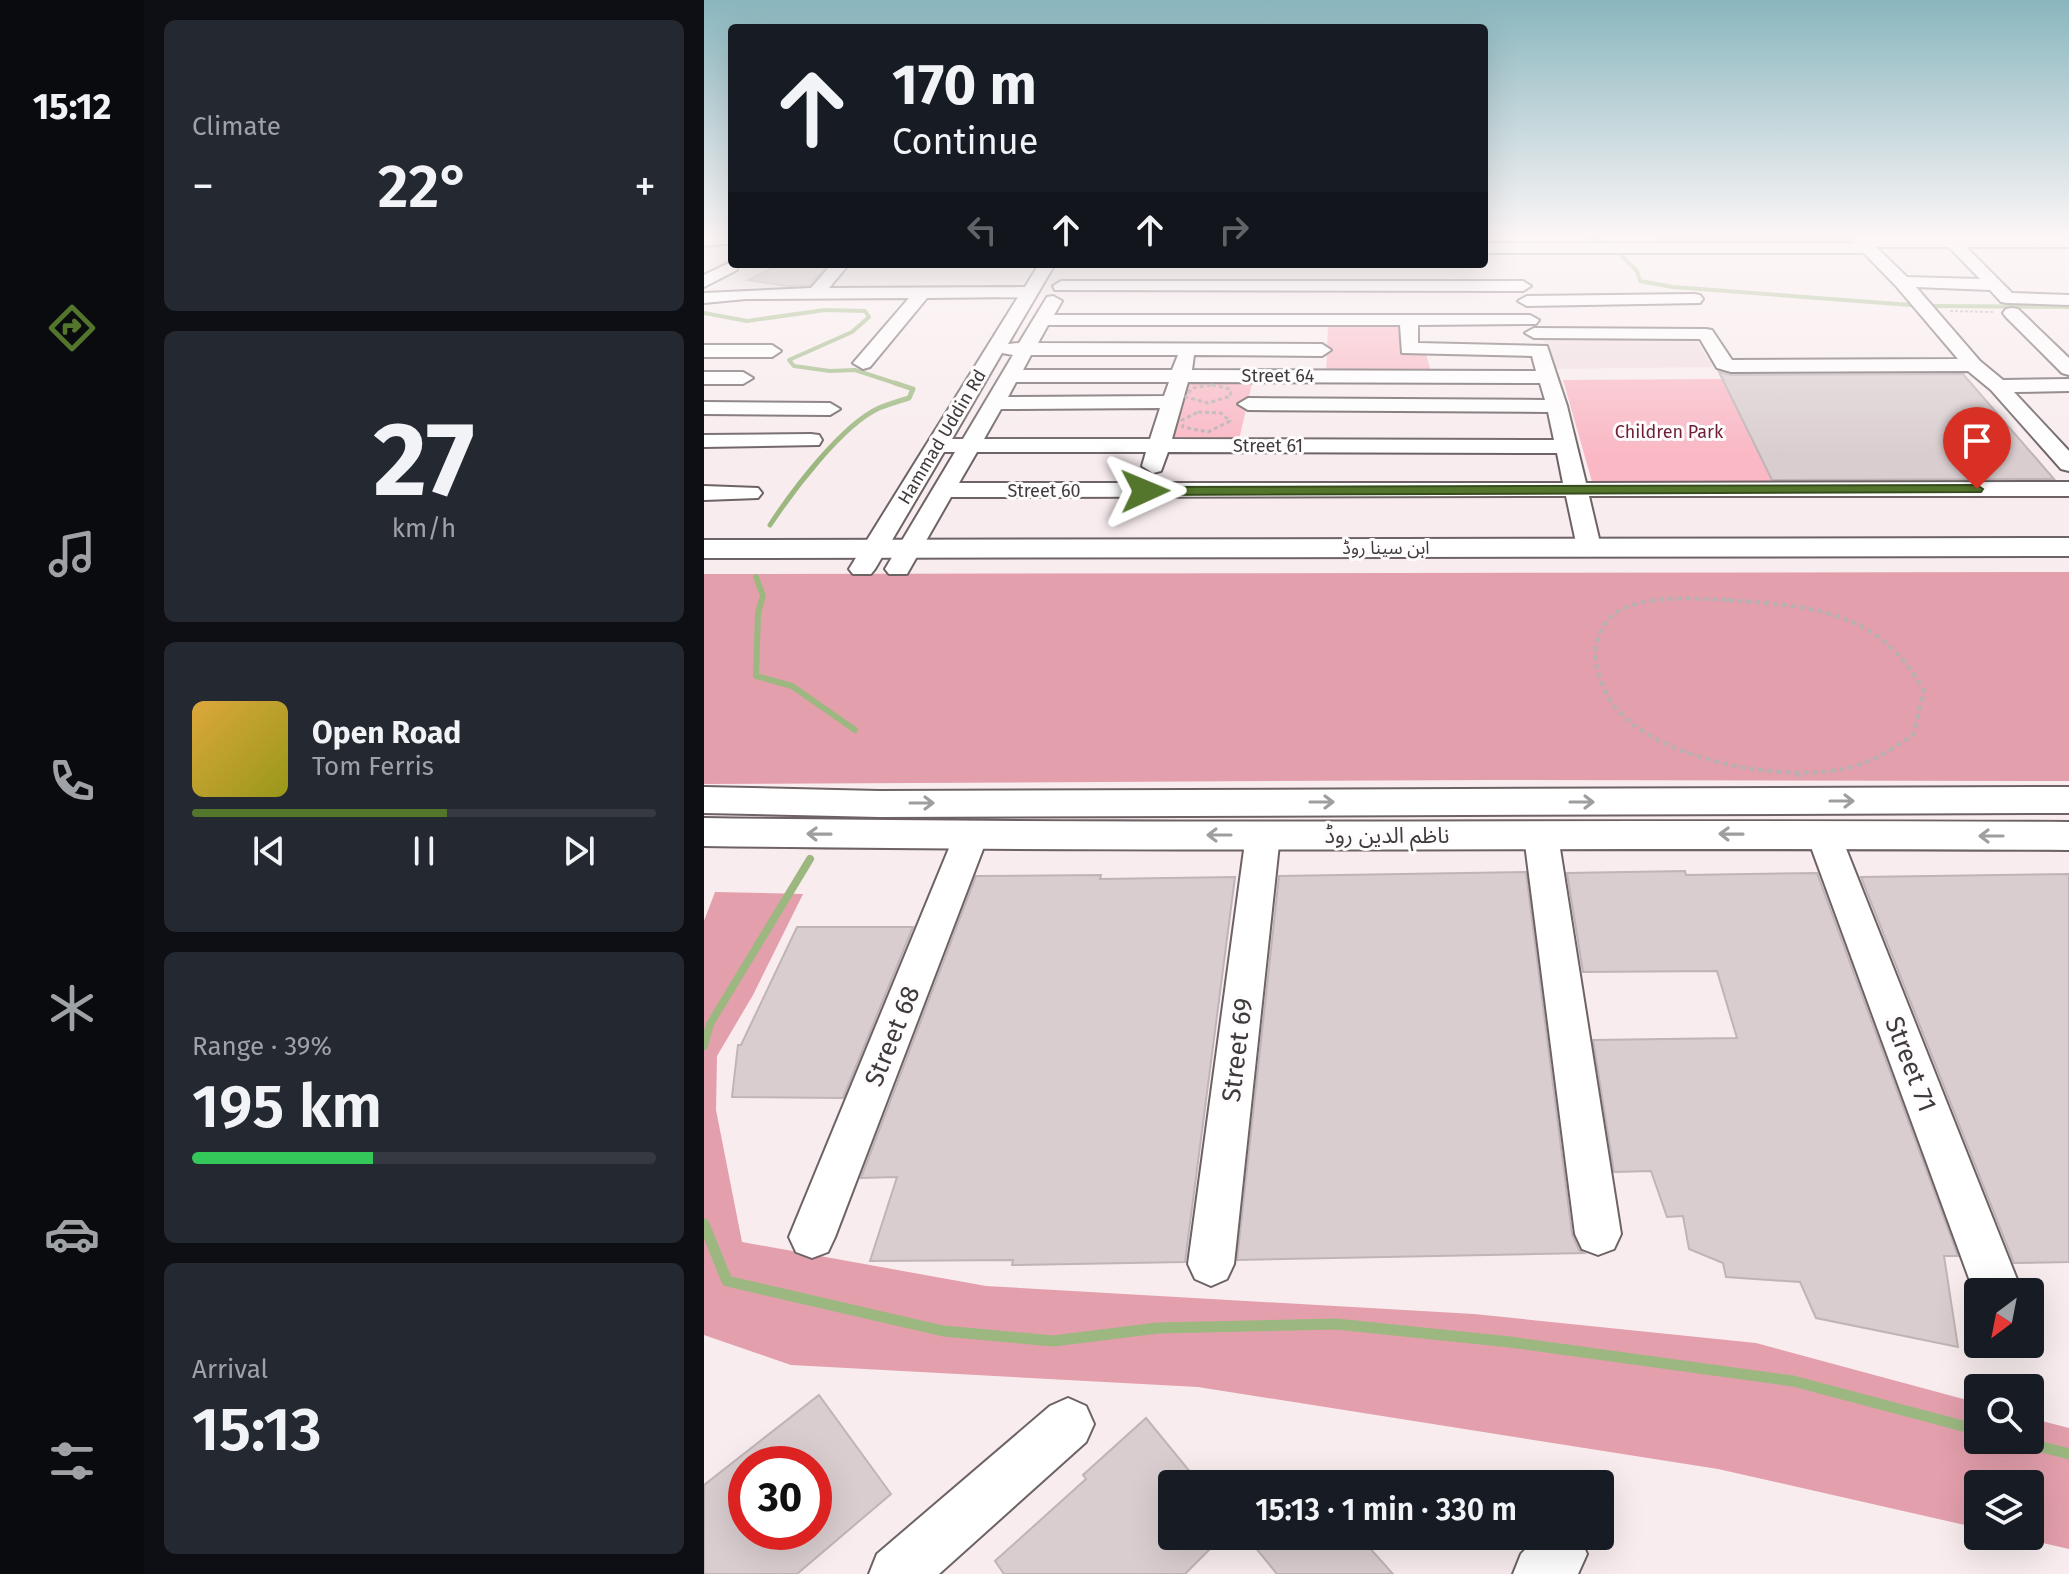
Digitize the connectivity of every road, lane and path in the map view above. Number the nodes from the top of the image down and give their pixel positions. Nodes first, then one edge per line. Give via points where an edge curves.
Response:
1 (909, 308) edge
2 (1021, 308) edge
3 (1049, 308) edge
4 (1296, 308) edge
5 (1466, 308) edge
6 (1506, 308) edge
7 (1526, 308) edge
8 (1580, 308) edge
9 (1933, 308) edge
10 (2017, 308) edge
11 (1927, 310) joint
12 (1042, 320) junction
13 (1198, 320) junction
14 (1294, 320) junction
15 (1325, 320) junction
16 (1409, 320) junction
17 (2041, 342) junction
18 (2069, 343) edge
19 (996, 349) junction
20 (1446, 349) junction
21 (1025, 350) junction
22 (1189, 350) junction
23 (1322, 350) junction
24 (704, 351) edge
25 (772, 351) dead end
26 (863, 363) dead end
27 (1973, 365) junction
28 (2069, 369) edge
29 (1010, 376) junction
30 (1180, 376) junction
31 (1255, 376) junction
32 (1322, 377) junction
33 (1451, 377) junction
34 (1546, 377) junction
35 (723, 378) edge
36 (2069, 385) edge
37 (1998, 386) junction
38 (704, 396) edge
39 (1173, 402) junction
40 (994, 403) junction
41 (1206, 403) dead end
42 (1557, 406) junction
43 (704, 408) edge
44 (830, 409) dead end
45 (1206, 411) junction
46 (1246, 425) junction
47 (811, 440) dead end
48 (704, 441) edge
49 (2060, 444) edge
50 (937, 445) junction
51 (969, 445) junction
52 (1159, 446) junction
53 (1391, 446) junction
54 (1566, 447) junction
55 (2069, 464) edge
56 (1392, 489) junction
57 (2069, 489) edge
58 (944, 490) junction
59 (1576, 490) junction
60 (1145, 491) junction
61 (704, 493) edge
62 (750, 493) dead end
63 (1589, 547) junction
64 (2069, 547) edge
65 (704, 549) edge
66 (886, 559) junction
67 (2069, 567) edge
68 (704, 569) edge
69 (1798, 774) junction
70 (1801, 782) dead end
71 (704, 800) edge
72 (2069, 800) edge
73 (872, 819) junction
74 (704, 832) edge
75 (1263, 835) junction
76 (971, 836) junction
77 (1541, 836) junction
78 (1824, 836) junction
79 (2069, 836) edge
80 (1598, 1234) dead end
81 (812, 1237) dead end
82 (1211, 1264) dead end
83 (1993, 1278) edge
84 (1068, 1424) dead end
85 (897, 1574) edge

1 - 26 street
2 - 19 street, Hammad Uddin Rd
3 - 12 street, Hammad Uddin Rd
4 - 14 street
5 - 16 street
6 - 20 street
7 - 34 street
8 - 27 street via 1706,334 1728,365
9 - 11 path
10 - 17 street
11 - 27 street
12 - 13 street
12 - 21 street, Hammad Uddin Rd
13 - 14 street
13 - 22 street
14 - 15 street
15 - 16 street
15 - 23 street
16 - 20 street via 1409,349
17 - 18 street
17 - 28 street
19 - 21 street
19 - 50 street, Hammad Uddin Rd
20 - 33 street
21 - 22 street
21 - 29 street, Hammad Uddin Rd
22 - 23 street
22 - 30 street
23 - 32 street
24 - 25 street
27 - 37 street
29 - 30 street, Street 64
29 - 40 street, Hammad Uddin Rd
30 - 31 street, Street 64
30 - 39 street
31 - 32 street, Street 64
31 - 46 street
32 - 33 street, Street 64
33 - 34 street, Street 64
34 - 42 street
35 - 38 street
36 - 37 street
37 - 49 street
39 - 40 street
39 - 52 street
40 - 51 street, Hammad Uddin Rd
41 - 45 path
42 - 46 street
42 - 54 street
43 - 44 street
45 - 45 path via 1185,417 1181,423 1202,432 1230,421
46 - 52 street, Street 61
46 - 53 street, Street 61
47 - 48 street
49 - 55 street
50 - 51 street, Street 61
50 - 66 street, Hammad Uddin Rd
51 - 52 street, Street 61
51 - 58 street, Hammad Uddin Rd
52 - 60 street
53 - 54 street, Street 61
53 - 56 street
54 - 59 street
56 - 59 street, Street 60
56 - 60 street, Street 60
57 - 59 street, Street 60
58 - 60 street, Street 60
58 - 66 street, Hammad Uddin Rd
59 - 63 street
61 - 62 street
63 - 64 main road, ابن سینا روڈ
63 - 66 main road, ابن سینا روڈ
65 - 66 main road, ابن سینا روڈ
66 - 67 main road, ابن سینا روڈ
66 - 68 main road, ابن سینا روڈ
69 - 69 path via 1653,741 1621,719 1603,694 1595,661 1600,628 1632,604 1712,600 1773,603 1840,616 1887,642 1910,664 1924,691 1913,735 1871,763
69 - 70 path
71 - 73 main road, ناظم الدین روڈ
73 -> 72 main road, ناظم الدین روڈ
73 -> 74 main road, ناظم الدین روڈ
73 - 76 main road, ناظم الدین روڈ
75 -> 76 main road, ناظم الدین روڈ
75 - 77 main road, ناظم الدین روڈ
75 - 82 street, Street 69
76 - 81 street, Street 68
78 -> 77 main road, ناظم الدین روڈ
77 - 80 street
79 -> 78 main road, ناظم الدین روڈ
78 - 83 street, Street 71
84 - 85 street

